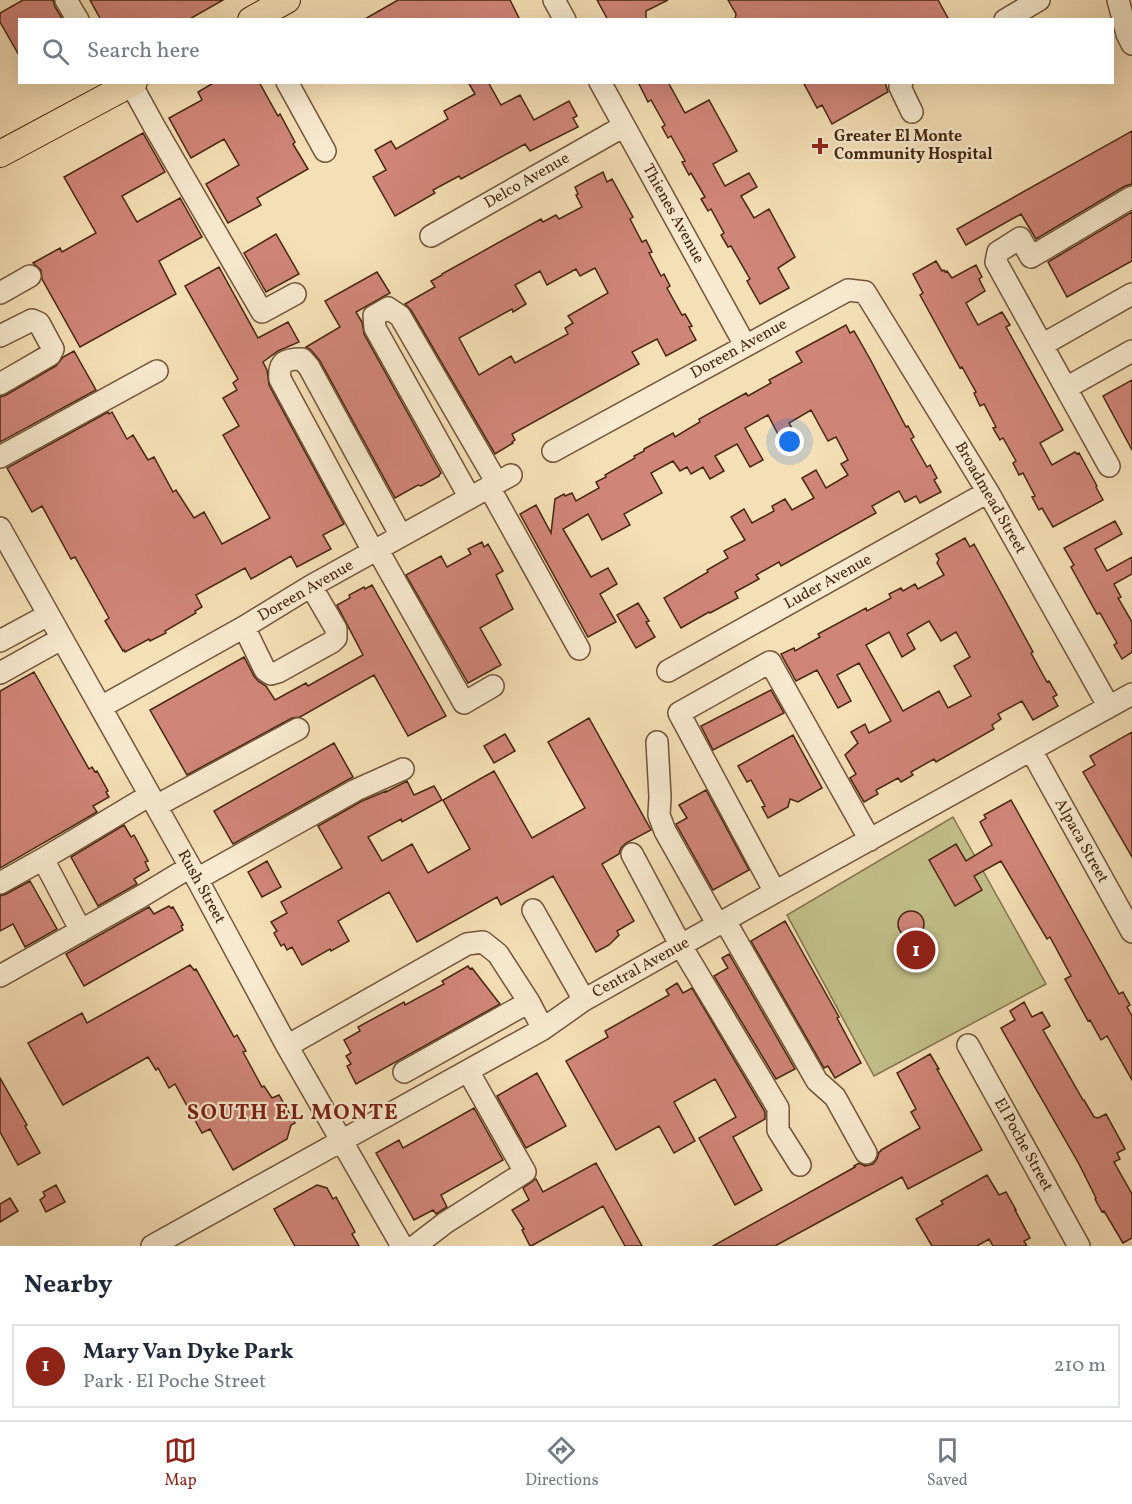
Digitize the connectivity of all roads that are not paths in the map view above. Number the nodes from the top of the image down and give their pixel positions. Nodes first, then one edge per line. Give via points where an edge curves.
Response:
1 (66, 0) edge
2 (554, 0) edge
3 (1039, 0) edge
4 (1118, 0) edge
5 (77, 18) edge
6 (564, 18) edge
7 (1008, 18) edge
8 (1132, 44) edge
9 (288, 84) edge
10 (601, 84) edge
11 (901, 84) edge
12 (123, 85) edge
13 (912, 112) dead end
14 (624, 126) junction
15 (325, 151) dead end
16 (0, 154) edge
17 (1132, 197) edge
18 (430, 236) dead end
19 (30, 276) dead end
20 (865, 292) joint
21 (0, 293) edge
22 (295, 294) dead end
23 (1132, 294) edge
24 (0, 336) edge
25 (745, 345) junction
26 (1042, 345) junction
27 (1132, 351) edge
28 (157, 371) dead end
29 (0, 384) edge
30 (1066, 388) junction
31 (553, 451) dead end
32 (0, 457) edge
33 (1109, 466) dead end
34 (499, 482) junction
35 (988, 492) junction
36 (470, 498) junction
37 (2, 534) edge
38 (401, 536) junction
39 (373, 551) junction
40 (311, 586) junction
41 (48, 615) junction
42 (244, 627) junction
43 (61, 639) junction
44 (0, 640) edge
45 (579, 649) dead end
46 (668, 671) dead end
47 (0, 673) edge
48 (493, 686) dead end
49 (1132, 694) edge
50 (101, 707) junction
51 (1109, 707) junction
52 (298, 729) dead end
53 (657, 742) dead end
54 (1031, 750) junction
55 (403, 769) dead end
56 (153, 801) junction
57 (870, 840) junction
58 (632, 854) dead end
59 (43, 859) junction
60 (193, 873) junction
61 (0, 883) edge
62 (776, 892) junction
63 (533, 910) dead end
64 (722, 923) junction
65 (81, 931) junction
66 (1132, 932) edge
67 (681, 946) junction
68 (0, 976) edge
69 (584, 1000) junction
70 (529, 1002) junction
71 (543, 1029) junction
72 (968, 1045) dead end
73 (287, 1046) junction
74 (468, 1071) junction
75 (404, 1072) dead end
76 (341, 1142) junction
77 (866, 1154) dead end
78 (800, 1165) dead end
79 (152, 1246) edge
80 (402, 1246) edge
81 (415, 1246) edge
82 (1079, 1246) edge

1 - 5 street
2 - 6 street
3 - 7 street
4 - 8 street
9 - 15 street
10 - 14 street, Thienes Avenue
11 - 13 street
12 - 16 main road
12 - 22 street via 154,126 262,312
14 - 18 street, Delco Avenue
14 - 25 street, Thienes Avenue
17 - 26 street via 1031,256 1020,238 998,252 996,262
19 - 21 street
20 - 25 street, Doreen Avenue via 848,290
20 - 35 street, Broadmead Street
23 - 26 street
24 - 29 street via 32,320 39,323 53,349 50,356
25 - 31 street, Doreen Avenue
26 - 30 street
27 - 30 street
28 - 32 street
30 - 33 street
34 - 36 street, Doreen Avenue
34 - 36 street via 400,316 388,308 374,316 375,328
34 - 45 street
35 - 46 street, Luder Avenue
35 - 51 street, Broadmead Street
36 - 38 street, Doreen Avenue
37 - 41 street, Rush Street
38 - 39 street, Doreen Avenue
38 - 39 street via 309,368 302,359 283,363 280,379
39 - 40 street, Doreen Avenue
39 - 48 street via 381,556 464,703
40 - 42 street, Doreen Avenue
40 - 42 street via 336,629 332,642 271,674
41 - 43 street, Rush Street
41 - 44 street
42 - 50 street, Doreen Avenue
43 - 47 street
43 - 50 street, Rush Street
49 - 51 street, Central Avenue
50 - 56 street, Rush Street
51 - 54 street, Central Avenue
52 - 56 street
53 - 64 street via 659,815
54 - 57 street, Central Avenue
54 - 66 street, Alpaca Street
55 - 60 street
56 - 59 street
56 - 60 street, Rush Street
57 - 62 street, Central Avenue
57 - 62 street via 770,662 679,713
58 - 67 street
59 - 61 street
59 - 65 street
60 - 65 street via 142,896
60 - 73 street, Rush Street
62 - 64 street, Central Avenue
63 - 69 street
64 - 67 street, Central Avenue
64 - 77 street via 817,1081 835,1097
65 - 68 street
67 - 69 street, Central Avenue
67 - 78 street via 778,1108 778,1130
69 - 71 street, Central Avenue
70 - 71 street
70 - 73 street via 498,954 483,942 467,944
70 - 75 street
71 - 74 street, Central Avenue
72 - 82 street, El Poche Street
73 - 76 street, Rush Street
74 - 76 street, Central Avenue
74 - 81 street via 525,1172
76 - 79 street, Central Avenue
76 - 80 street, Rush Street

